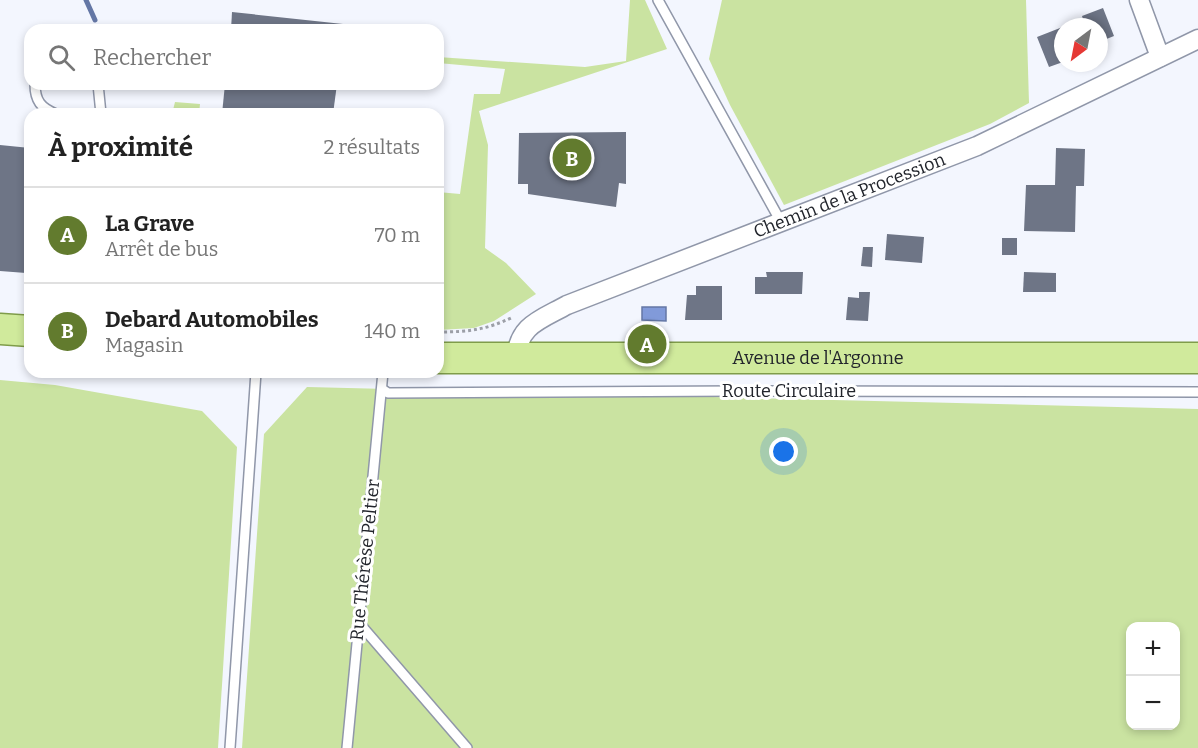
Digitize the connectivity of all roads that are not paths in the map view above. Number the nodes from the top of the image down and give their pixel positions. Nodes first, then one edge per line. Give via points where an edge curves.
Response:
1 (658, 0) edge
2 (1139, 0) edge
3 (1198, 39) edge
4 (1160, 57) junction
5 (36, 90) edge
6 (99, 90) edge
7 (43, 108) edge
8 (100, 108) edge
9 (781, 222) junction
10 (0, 329) edge
11 (24, 331) edge
12 (444, 358) edge
13 (1198, 358) edge
14 (516, 359) junction
15 (256, 378) edge
16 (383, 378) edge
17 (382, 389) junction
18 (1198, 392) edge
19 (359, 623) junction
20 (230, 748) edge
21 (347, 748) edge
22 (467, 748) edge

1 - 9 lane
2 - 4 street
3 - 4 street, Chemin de la Procession
4 - 9 street, Chemin de la Procession via 977,146
5 - 7 lane via 37,101
6 - 8 lane
9 - 14 street, Chemin de la Procession via 557,310 522,334
10 - 11 main road
12 - 14 main road, Avenue de l'Argonne
13 - 14 main road, Avenue de l'Argonne
15 - 20 lane
16 - 17 lane, Rue Thérèse Peltier
17 - 18 lane, Route Circulaire via 388,393
17 - 19 lane, Rue Thérèse Peltier
19 - 21 lane, Rue Thérèse Peltier
19 - 22 lane

